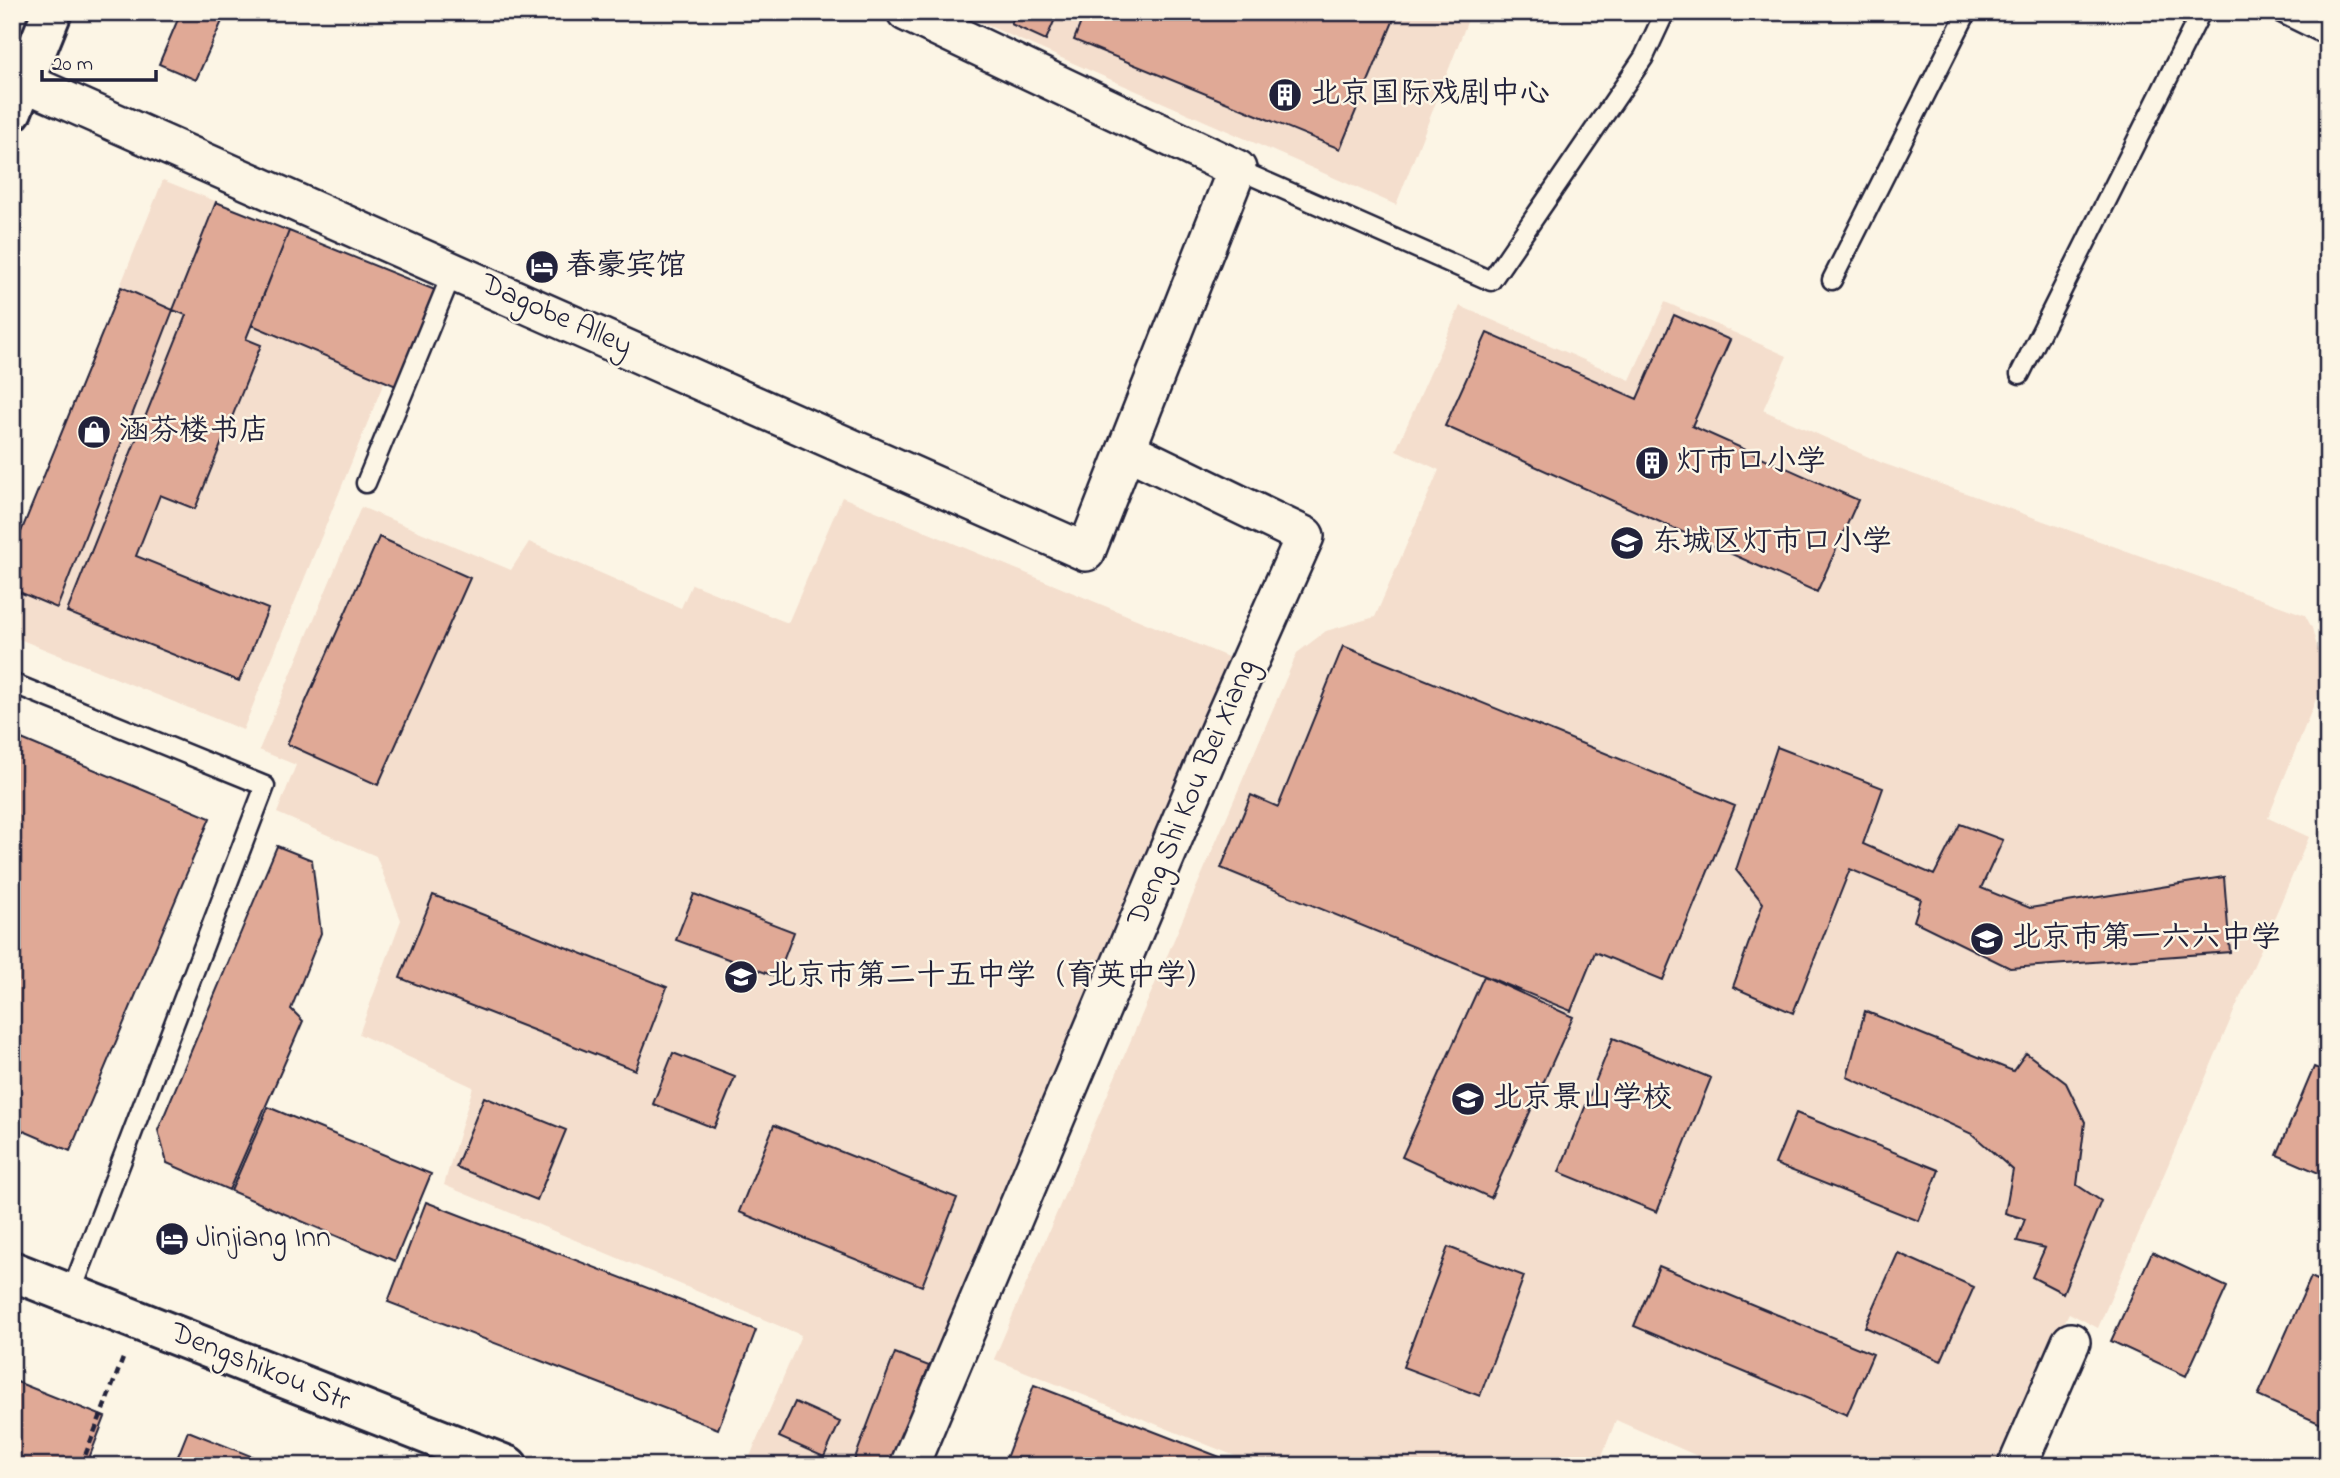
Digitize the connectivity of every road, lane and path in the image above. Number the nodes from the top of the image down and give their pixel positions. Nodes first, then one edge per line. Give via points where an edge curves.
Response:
1 (52, 12) edge
2 (906, 12) edge
3 (1665, 12) edge
4 (1966, 12) edge
5 (2201, 12) edge
6 (2279, 12) edge
7 (2328, 36) edge
8 (18, 97) edge
9 (1237, 169) junction
10 (453, 271) junction
11 (1832, 280) dead end
12 (2021, 374) dead end
13 (1127, 450) junction
14 (366, 483) dead end
15 (12, 684) edge
16 (12, 1271) edge
17 (71, 1293) junction
18 (139, 1319) junction
19 (2071, 1342) dead end
20 (81, 1466) edge
21 (508, 1466) edge
22 (909, 1466) edge
23 (2017, 1466) edge

1 - 8 street
2 - 9 street
3 - 9 lane via 1643,57 1490,281
4 - 11 lane
5 - 12 lane
6 - 7 lane
8 - 10 street, Dagobe Alley
9 - 13 street
10 - 13 street, Dagobe Alley via 1086,552
10 - 14 lane
13 - 22 street, Deng Shi Kou Bei Xiang via 1305,536
15 - 17 lane via 265,786
16 - 17 street, Dengshikou Str
17 - 18 street, Dengshikou Str
18 - 20 path
18 - 21 street, Dengshikou Str
19 - 23 street

